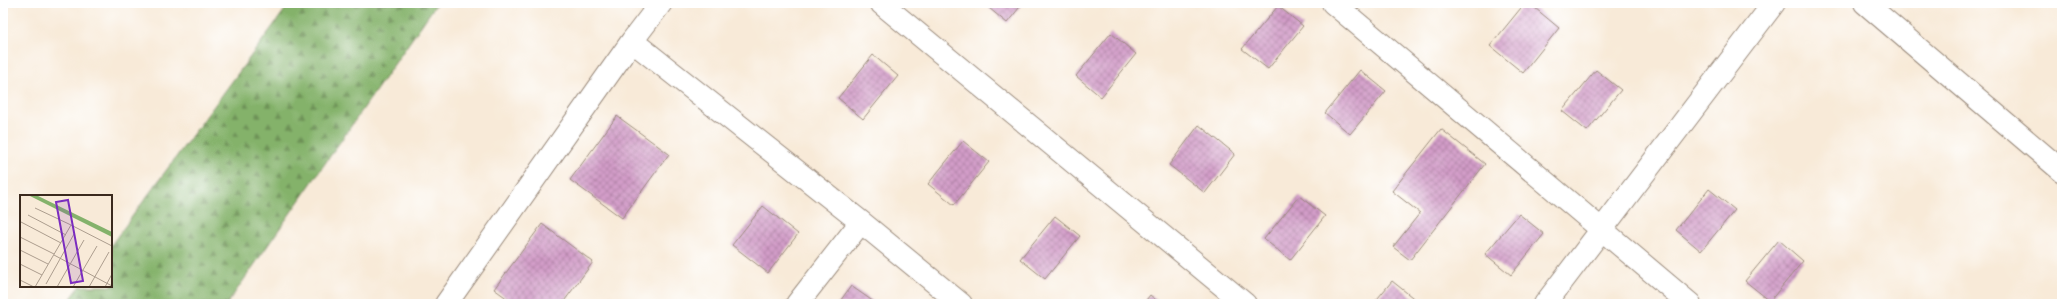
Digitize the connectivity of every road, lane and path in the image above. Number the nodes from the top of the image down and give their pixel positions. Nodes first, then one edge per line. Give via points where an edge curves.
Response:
1 (660, 3) edge
2 (1333, 3) edge
3 (1774, 3) edge
4 (1865, 3) edge
5 (882, 4) edge
6 (632, 41) junction
7 (2062, 170) edge
8 (861, 222) junction
9 (1602, 229) junction
10 (446, 304) edge
11 (797, 304) edge
12 (961, 304) edge
13 (1245, 304) edge
14 (1545, 304) edge
15 (1690, 304) edge

1 - 6 street
2 - 9 street
3 - 9 street
4 - 7 street
5 - 13 street
6 - 8 street
6 - 10 street
8 - 11 street
8 - 12 street
9 - 14 street
9 - 15 street

